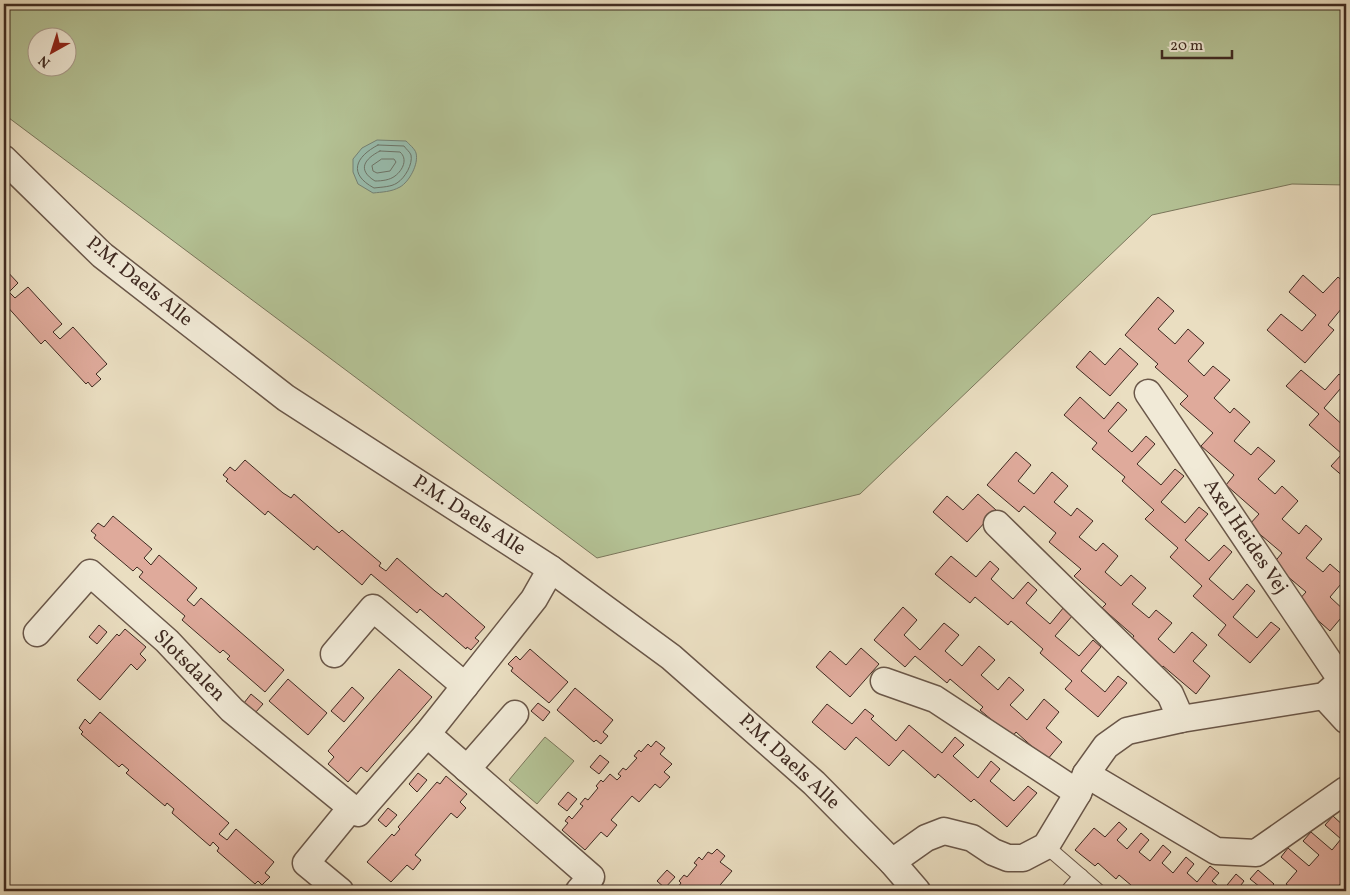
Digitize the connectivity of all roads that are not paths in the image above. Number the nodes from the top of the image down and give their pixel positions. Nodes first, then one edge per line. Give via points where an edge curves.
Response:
1 (4, 160) edge
2 (1148, 393) dead end
3 (997, 524) dead end
4 (551, 570) junction
5 (37, 633) dead end
6 (334, 654) dead end
7 (884, 681) dead end
8 (1337, 684) edge
9 (465, 686) junction
10 (515, 714) dead end
11 (1181, 719) junction
12 (1346, 720) edge
13 (428, 734) junction
14 (467, 769) junction
15 (1082, 784) junction
16 (1346, 790) edge
17 (351, 808) junction
18 (1046, 846) junction
19 (892, 862) junction
20 (1081, 876) junction
21 (340, 891) edge
22 (579, 891) edge
23 (917, 891) edge
24 (1068, 891) edge
25 (1098, 891) edge

1 - 4 street, P.M. Daels Alle via 102,255 286,398
2 - 8 street, Axel Heides Vej
3 - 11 street via 1170,694
4 - 9 street via 534,599
4 - 19 street, P.M. Daels Alle via 671,657 814,783
5 - 17 street, Slotsdalen via 90,573 167,641 232,710
6 - 9 street via 373,608
7 - 15 street via 935,699
8 - 11 street
8 - 12 street, Axel Heides Vej
9 - 13 street
10 - 14 street
11 - 15 street via 1127,730 1106,746
13 - 14 street
13 - 17 street via 358,813
14 - 22 street via 591,877
15 - 16 street via 1216,851 1256,853
15 - 18 street
17 - 21 street via 306,863
18 - 19 street via 1023,858 1008,858 972,838 944,831 926,838
18 - 20 lane
19 - 23 street, P.M. Daels Alle
20 - 24 lane
20 - 25 lane

